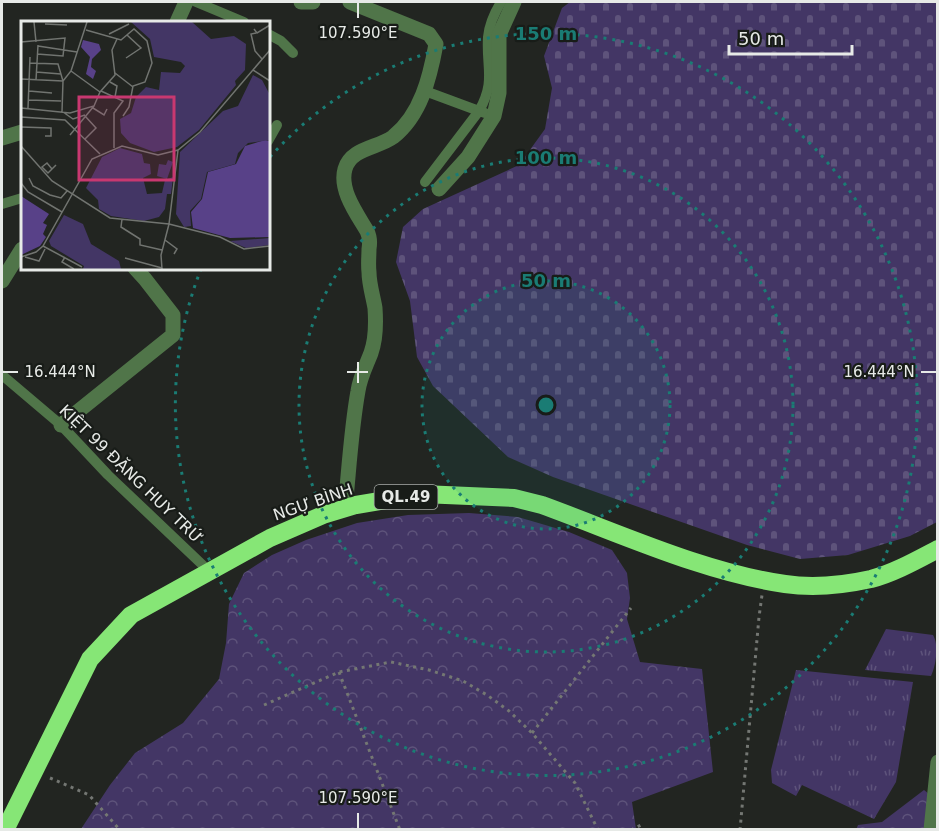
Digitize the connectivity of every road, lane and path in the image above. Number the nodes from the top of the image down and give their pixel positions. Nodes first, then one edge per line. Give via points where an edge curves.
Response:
1 (186, 2) edge
2 (196, 2) edge
3 (301, 2) edge
4 (313, 2) edge
5 (353, 2) edge
6 (501, 2) edge
7 (514, 2) edge
8 (177, 21) edge
9 (241, 21) edge
10 (270, 35) edge
11 (293, 54) dead end
12 (425, 91) junction
13 (486, 113) junction
14 (277, 125) dead end
15 (21, 132) edge
16 (270, 137) edge
17 (2, 138) edge
18 (432, 185) dead end
19 (21, 198) edge
20 (2, 204) edge
21 (21, 251) edge
22 (137, 270) edge
23 (2, 281) edge
24 (2, 375) edge
25 (61, 425) junction
26 (345, 509) junction
27 (938, 549) edge
28 (210, 572) junction
29 (765, 579) junction
30 (631, 608) dead end
31 (339, 672) junction
32 (264, 705) dead end
33 (532, 733) junction
34 (938, 762) edge
35 (34, 771) junction
36 (644, 824) dead end
37 (5, 830) edge
38 (120, 830) edge
39 (400, 830) edge
40 (598, 830) edge
41 (631, 830) edge
42 (740, 830) edge
43 (931, 830) edge

1 - 8 street
2 - 9 lane
3 - 4 street
5 - 12 street via 434,39
6 - 13 lane via 489,28
7 - 13 street via 499,35 499,93
10 - 11 lane
12 - 13 lane
12 - 26 street via 392,137 361,151 346,167 344,181 370,240 375,338 358,391
13 - 18 street via 468,157
14 - 16 lane
15 - 17 street
19 - 20 lane
21 - 23 street
22 - 25 street via 173,315 173,335
24 - 25 lane, KIỆT 99 ĐẶNG HUY TRỨ
25 - 28 lane, KIỆT 99 ĐẶNG HUY TRỨ
26 - 28 highway, NGỰ BÌNH / QL.49 via 270,538
26 - 29 highway, NGỰ BÌNH / QL.49 via 422,494 514,498 705,566
27 - 29 highway, NGỰ BÌNH / QL.49 via 872,579 822,585
28 - 35 highway, NGỰ BÌNH / QL.49 via 131,615 90,659
29 - 42 path
30 - 33 path
31 - 32 path
31 - 33 path via 391,662 429,670 487,695
31 - 39 path
33 - 40 path via 575,783
34 - 43 street
35 - 37 highway, NGỰ BÌNH / QL.49
35 - 38 path via 89,795
36 - 41 path

